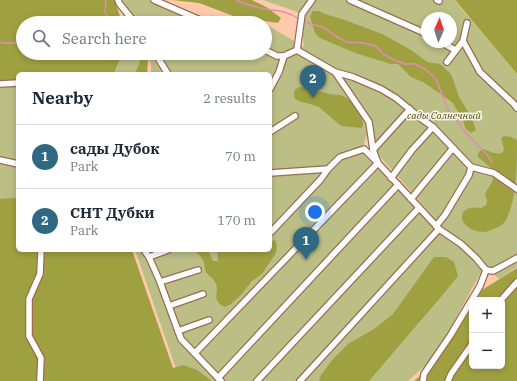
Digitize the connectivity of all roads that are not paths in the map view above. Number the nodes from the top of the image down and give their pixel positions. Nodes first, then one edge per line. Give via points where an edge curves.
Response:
1 (118, 0) edge
2 (154, 0) edge
3 (312, 0) edge
4 (350, 0) edge
5 (129, 16) edge
6 (191, 16) edge
7 (468, 23) dead end
8 (421, 31) edge
9 (462, 41) junction
10 (452, 48) edge
11 (297, 50) junction
12 (455, 50) junction
13 (272, 54) edge
14 (284, 56) junction
15 (159, 60) edge
16 (447, 62) dead end
17 (167, 72) edge
18 (335, 72) junction
19 (16, 83) edge
20 (0, 84) edge
21 (272, 86) edge
22 (517, 108) edge
23 (410, 109) junction
24 (294, 116) dead end
25 (434, 127) junction
26 (272, 131) edge
27 (453, 148) junction
28 (373, 150) junction
29 (0, 160) edge
30 (378, 163) junction
31 (16, 164) edge
32 (471, 167) junction
33 (328, 169) junction
34 (272, 173) edge
35 (391, 178) junction
36 (398, 185) junction
37 (517, 189) edge
38 (411, 199) junction
39 (419, 208) junction
40 (437, 227) junction
41 (272, 231) edge
42 (41, 252) edge
43 (145, 252) edge
44 (163, 252) edge
45 (149, 257) junction
46 (517, 258) edge
47 (198, 270) dead end
48 (486, 270) junction
49 (160, 282) junction
50 (517, 282) edge
51 (203, 294) dead end
52 (504, 297) edge
53 (169, 306) junction
54 (209, 320) dead end
55 (178, 331) junction
56 (469, 348) edge
57 (195, 353) junction
58 (220, 379) edge
59 (40, 381) edge
60 (257, 381) edge
61 (300, 381) edge
62 (423, 381) edge
63 (448, 381) edge

1 - 5 street
2 - 6 street
3 - 11 street via 302,14
4 - 8 street
7 - 9 street
9 - 12 street
9 - 22 street via 480,72
10 - 12 street
11 - 14 street
11 - 18 street
12 - 16 street
13 - 14 street
14 - 21 street
15 - 17 street
18 - 23 street via 381,90
18 - 28 street via 369,122
19 - 20 street
23 - 25 street
23 - 28 street
24 - 26 street
25 - 27 street
25 - 35 street
27 - 32 street
27 - 38 street
28 - 30 street
29 - 31 street
30 - 33 street via 364,148 340,157
30 - 35 street
30 - 57 street
32 - 37 street via 494,173
32 - 40 street via 469,176
33 - 34 street
33 - 41 street
35 - 36 street
36 - 38 street
36 - 58 street
38 - 39 street
39 - 40 street
39 - 60 street
40 - 48 street via 461,244
40 - 61 street
42 - 59 street via 40,274 28,299 29,336 41,358
43 - 45 street
44 - 45 street
45 - 49 street
46 - 48 street via 493,271
47 - 49 street
48 - 62 street via 480,286 424,374
49 - 53 street
50 - 52 street
51 - 53 street
53 - 55 street
54 - 55 street
55 - 57 street via 181,339
56 - 63 street
57 - 58 street

